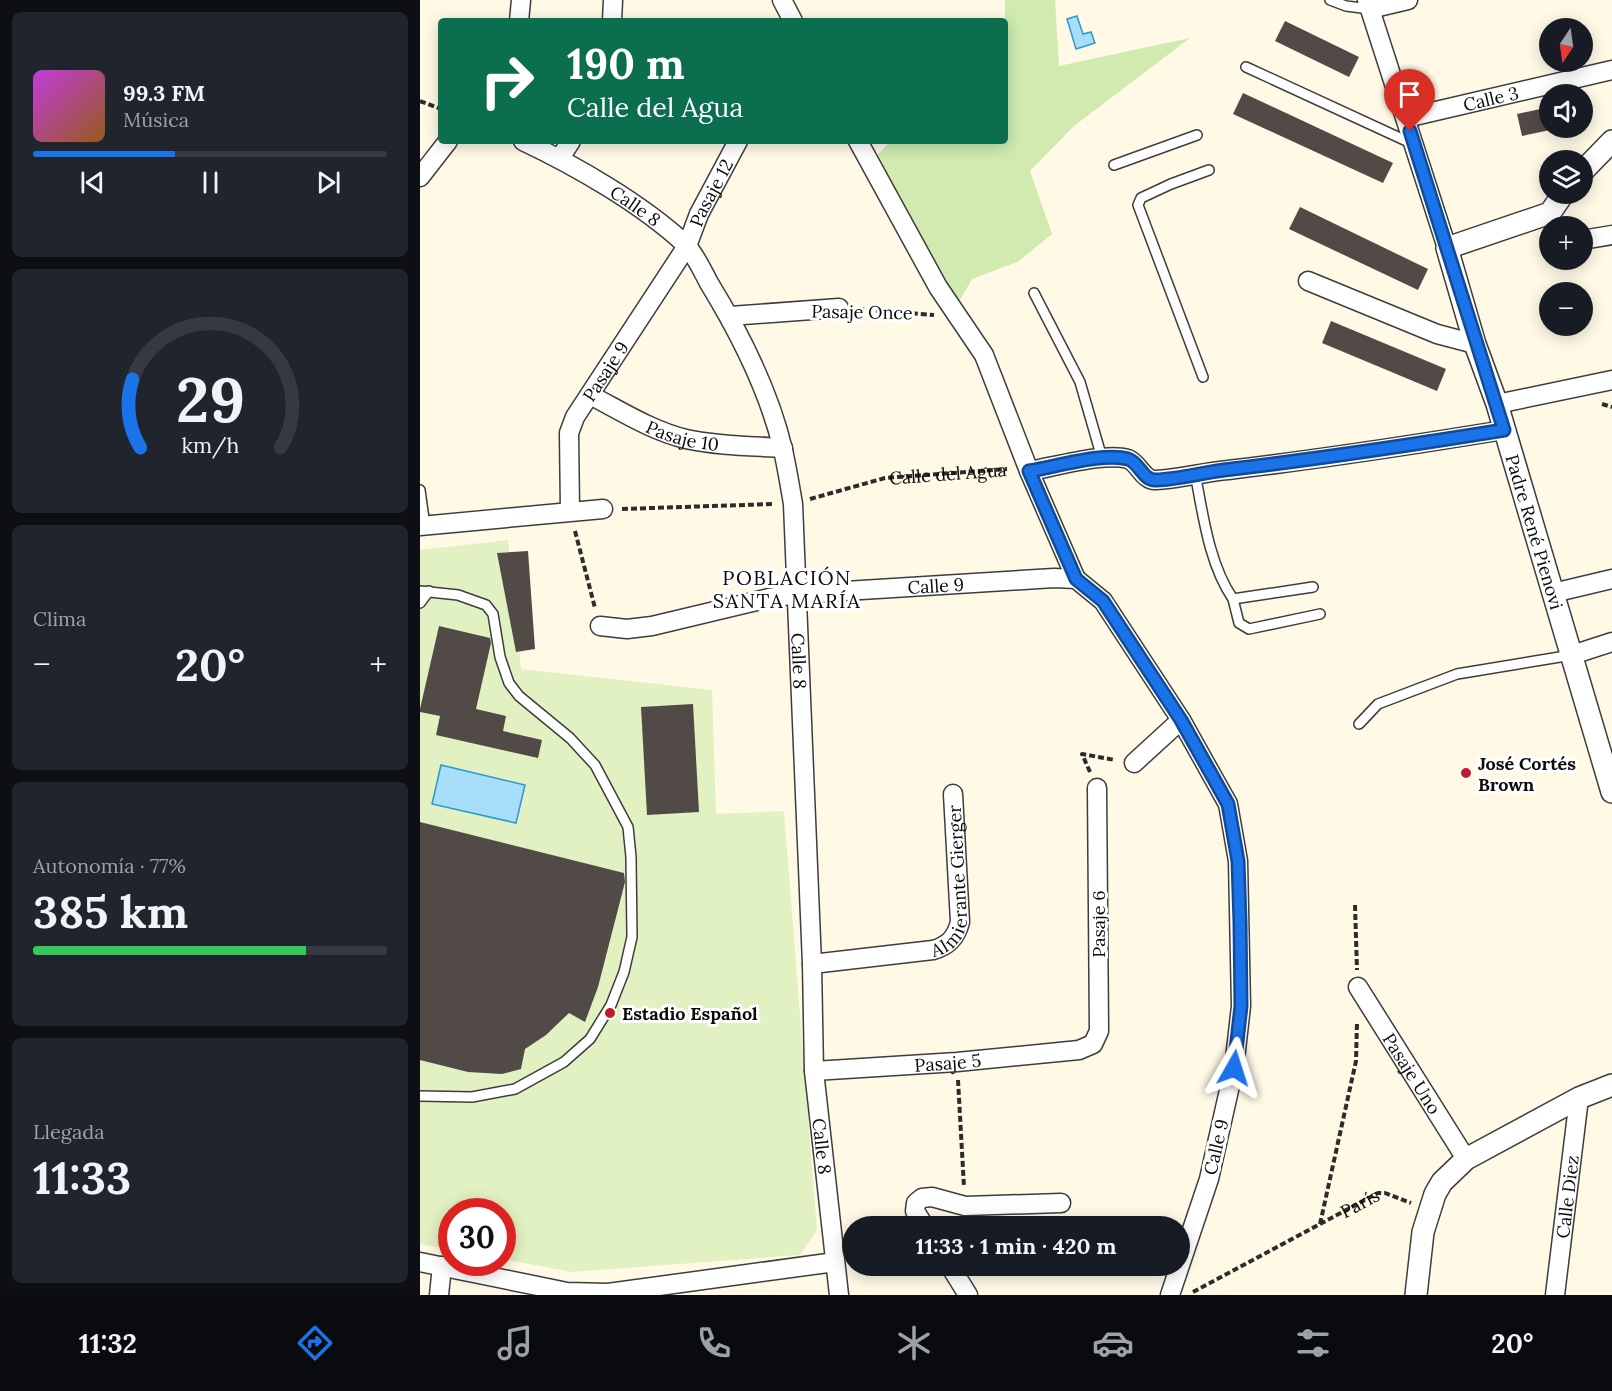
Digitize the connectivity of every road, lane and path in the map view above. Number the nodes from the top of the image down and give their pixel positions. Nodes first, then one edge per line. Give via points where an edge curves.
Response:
1 (520, 0) edge
2 (613, 0) edge
3 (782, 0) edge
4 (1330, 0) edge
5 (1408, 0) edge
6 (1369, 4) edge
7 (519, 18) edge
8 (612, 18) edge
9 (791, 18) edge
10 (1246, 67) dead end
11 (1612, 70) edge
12 (420, 101) edge
13 (438, 108) edge
14 (1406, 118) junction
15 (1197, 135) dead end
16 (1612, 141) edge
17 (446, 144) edge
18 (530, 144) edge
19 (569, 144) edge
20 (736, 144) edge
21 (860, 144) edge
22 (1414, 145) junction
23 (560, 158) junction
24 (1593, 161) edge
25 (1114, 165) dead end
26 (1209, 170) dead end
27 (420, 177) edge
28 (1539, 223) edge
29 (1612, 235) edge
30 (1593, 238) edge
31 (687, 246) junction
32 (1447, 248) junction
33 (1308, 281) dead end
34 (1034, 293) dead end
35 (839, 308) joint
36 (730, 316) junction
37 (958, 316) junction
38 (1475, 344) junction
39 (1203, 377) dead end
40 (1612, 380) edge
41 (590, 395) junction
42 (1497, 404) junction
43 (1504, 430) junction
44 (783, 448) junction
45 (1102, 458) junction
46 (1029, 471) junction
47 (1195, 473) junction
48 (420, 490) edge
49 (793, 504) junction
50 (603, 509) joint
51 (570, 511) junction
52 (423, 526) edge
53 (1076, 579) junction
54 (1612, 579) edge
55 (1313, 587) dead end
56 (424, 591) edge
57 (1553, 593) junction
58 (797, 594) junction
59 (1233, 599) junction
60 (420, 603) edge
61 (1320, 614) dead end
62 (600, 626) joint
63 (1612, 642) edge
64 (1572, 655) junction
65 (1181, 720) junction
66 (1359, 724) dead end
67 (1134, 763) joint
68 (1097, 788) joint
69 (1612, 792) edge
70 (953, 794) dead end
71 (1355, 905) dead end
72 (812, 964) junction
73 (1358, 987) junction
74 (1079, 1050) joint
75 (957, 1062) junction
76 (814, 1071) junction
77 (1612, 1085) edge
78 (420, 1096) edge
79 (1579, 1098) junction
80 (1466, 1159) junction
81 (1060, 1203) dead end
82 (965, 1206) junction
83 (1429, 1210) junction
84 (918, 1216) edge
85 (1320, 1224) junction
86 (420, 1262) edge
87 (835, 1262) junction
88 (438, 1265) edge
89 (441, 1276) edge
90 (490, 1276) edge
91 (956, 1276) edge
92 (608, 1294) edge
93 (439, 1295) edge
94 (839, 1295) edge
95 (968, 1295) edge
96 (1170, 1295) edge
97 (1187, 1295) edge
98 (1416, 1295) edge
99 (1556, 1295) edge

1 - 7 street
2 - 8 street
3 - 9 street
4 - 6 lane via 1346,6
5 - 6 street
6 - 14 street, Padre René Pienovi
10 - 22 lane
11 - 14 street, Calle 3
12 - 13 path
14 - 22 street, Padre René Pienovi
15 - 25 lane
16 - 24 street
17 - 27 street
18 - 23 street, Calle 8
19 - 23 street
20 - 31 street, Pasaje 12 via 699,214
21 - 37 street, Calle 9
22 - 32 street, Padre René Pienovi
23 - 31 street, Calle 8 via 656,220
26 - 39 lane via 1141,198 1138,205
28 - 32 street
29 - 30 street
31 - 36 street, Calle 8
31 - 41 street, Pasaje 9
32 - 38 street, Padre René Pienovi
33 - 38 street via 1437,334
34 - 45 lane via 1080,382
35 - 36 street, Pasaje Once
35 - 37 path, Pasaje Once
36 - 44 street, Calle 8 via 763,388
37 - 46 street, Calle 9 via 984,355
38 - 42 street, Padre René Pienovi
40 - 42 street
41 - 44 street, Pasaje 10 via 655,429 686,439
41 - 51 street, Pasaje 9 via 569,433
42 - 43 street, Padre René Pienovi
43 - 47 street, Calle del Agua
43 - 57 street, Padre René Pienovi
44 - 49 street, Calle 8
45 - 46 street, Calle del Agua
45 - 47 street, Calle del Agua via 1129,460 1152,480
46 - 49 path, Calle del Agua via 1006,469 885,478
46 - 53 street, Calle 9
47 - 59 lane via 1221,583
48 - 52 lane
49 - 50 path, Calle del Agua
49 - 58 street, Calle 8
50 - 51 street
51 - 52 street
51 - 62 path
53 - 58 street, Calle 9
53 - 65 street, Calle 9 via 1103,601
54 - 57 street
55 - 59 lane
56 - 60 lane
56 - 78 lane via 458,595 486,605 493,614 509,683 595,765 628,827 632,937 611,1005 590,1039 564,1062 515,1089 472,1096
57 - 64 street, Padre René Pienovi
58 - 62 street via 652,626
58 - 72 street, Calle 8
59 - 61 lane via 1239,623 1249,629
63 - 64 street
64 - 66 lane via 1458,674 1378,704
64 - 69 street, Padre René Pienovi
65 - 67 street
65 - 96 street, Calle 9 via 1228,804 1238,861 1241,1006 1234,1068 1209,1179
67 - 68 path via 1082,754
68 - 74 street, Pasaje 6 via 1099,1031 1093,1044
70 - 72 street, Almierante Gierger via 960,922 951,941 933,950
71 - 73 path
72 - 76 street, Calle 8
73 - 80 street, Pasaje Uno
73 - 85 path via 1356,1061
74 - 75 street, Pasaje 5
75 - 76 street, Pasaje 5
75 - 82 path
76 - 87 street, Calle 8
77 - 79 street
79 - 80 street
79 - 99 street, Calle Diez
80 - 83 street via 1442,1182
81 - 82 street
82 - 84 street via 922,1198 916,1203
83 - 85 path, París via 1378,1193
83 - 98 street
85 - 97 path, París
86 - 88 street
87 - 92 street
87 - 94 street, Calle 8
89 - 93 street
90 - 92 street via 567,1292
91 - 95 street

